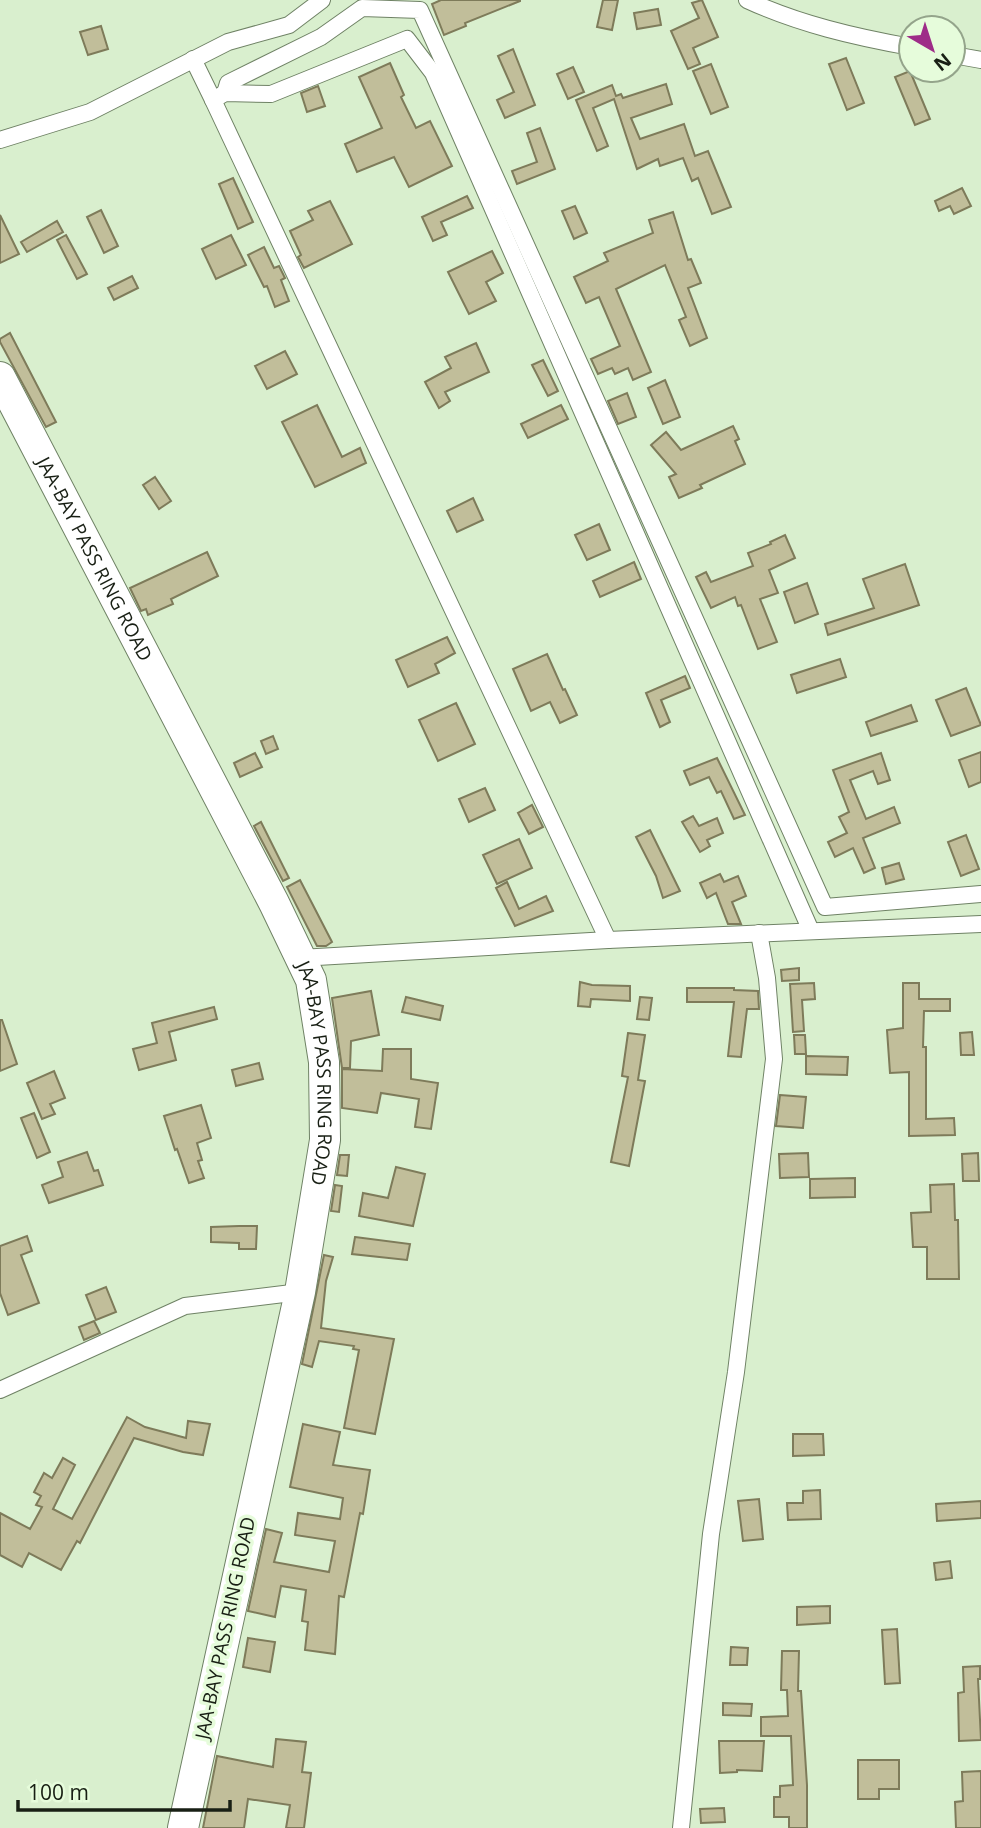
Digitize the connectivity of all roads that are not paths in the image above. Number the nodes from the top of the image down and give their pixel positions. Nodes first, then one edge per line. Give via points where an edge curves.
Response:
1 (322, 0) edge
2 (747, 0) edge
3 (897, 44) edge
4 (193, 60) junction
5 (219, 96) junction
6 (0, 140) edge
7 (0, 377) edge
8 (981, 894) edge
9 (981, 925) edge
10 (811, 931) junction
11 (759, 933) junction
12 (608, 940) junction
13 (300, 958) junction
14 (300, 1292) junction
15 (0, 1390) edge
16 (183, 1828) edge
17 (681, 1828) edge

1 - 4 street via 289,25 228,42
2 - 3 street via 855,37
4 - 5 street
4 - 6 street via 90,112
5 - 8 street via 228,83 321,37 362,8 420,10 825,907
5 - 10 street via 271,94 407,39 433,73
5 - 12 street
7 - 13 highway, JAA-BAY PASS RING ROAD
9 - 10 street
10 - 11 street
11 - 12 street
11 - 17 street via 774,1059 711,1534
12 - 13 street
13 - 14 highway, JAA-BAY PASS RING ROAD via 311,980 324,1062 326,1140
14 - 15 street via 185,1306
14 - 16 highway, JAA-BAY PASS RING ROAD

